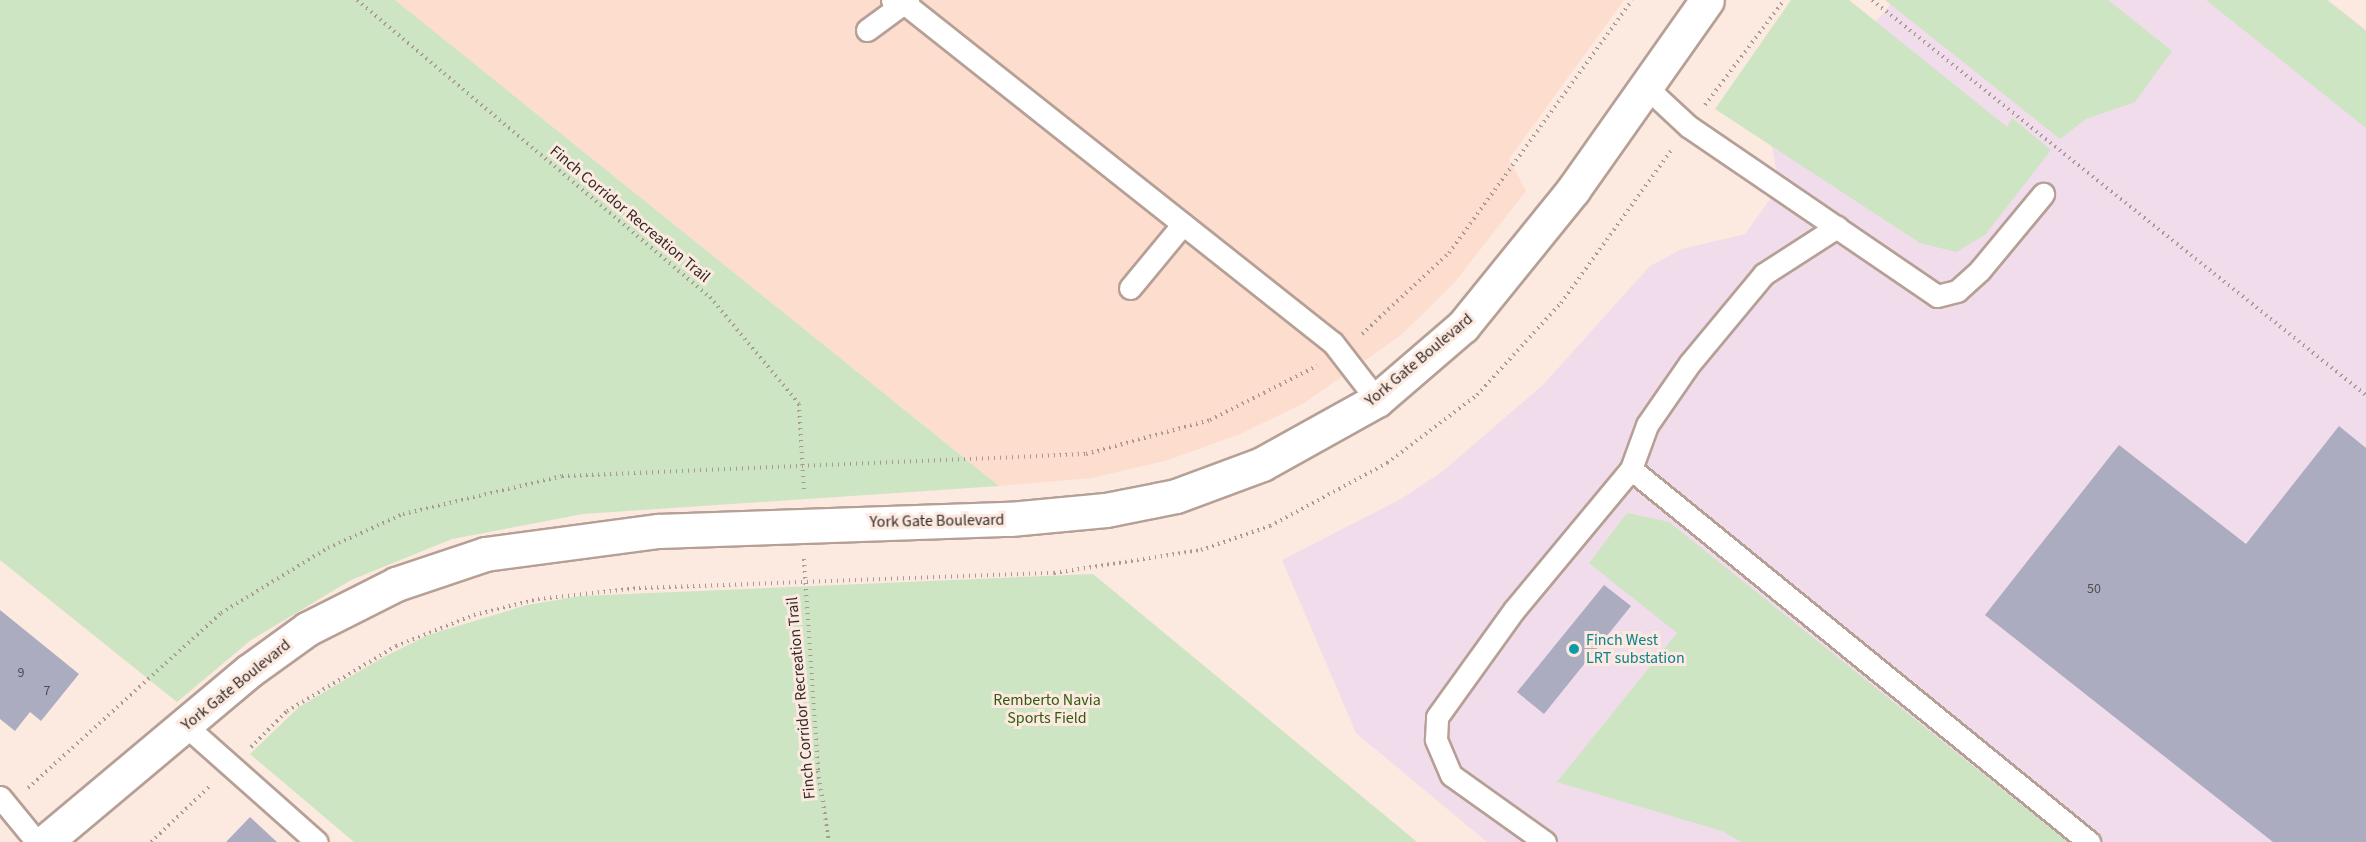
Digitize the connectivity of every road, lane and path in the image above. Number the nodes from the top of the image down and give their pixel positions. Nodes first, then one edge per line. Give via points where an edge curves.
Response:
1 (357, 0) edge
2 (1632, 0) edge
3 (1707, 0) edge
4 (1872, 0) edge
5 (901, 1) edge
6 (867, 30) dead end
7 (1645, 86) junction
8 (2043, 194) dead end
9 (1183, 224) junction
10 (1837, 227) junction
11 (1130, 288) dead end
12 (1340, 351) junction
13 (2366, 395) edge
14 (1377, 400) junction
15 (804, 466) junction
16 (1631, 468) junction
17 (804, 497) dead end
18 (804, 552) dead end
19 (185, 725) junction
20 (3, 800) edge
21 (37, 842) edge
22 (45, 842) edge
23 (317, 842) edge
24 (829, 842) edge
25 (1545, 842) edge
26 (2089, 842) edge

1 - 15 path, Finch Corridor Recreation Trail via 703,290 799,404
2 - 12 path via 1449,253 1395,308
3 - 7 street, York Gate Boulevard
4 - 13 path
5 - 6 lane
5 - 9 lane
7 - 10 lane via 1688,126
7 - 14 street, York Gate Boulevard via 1522,258 1463,326
8 - 10 lane via 1980,270 1957,291 1937,296
9 - 11 lane
9 - 12 lane
10 - 16 lane via 1764,274 1665,396
12 - 14 lane
12 - 15 path via 1240,408 1122,447 1056,456
14 - 19 street, York Gate Boulevard via 1262,464 1176,496 1106,510 1011,519 646,532 485,554 396,584 307,629
15 - 17 path, Finch Corridor Recreation Trail
15 - 20 path via 562,476 473,494 366,529 221,613
16 - 25 lane via 1515,610 1437,717 1436,739 1451,775
16 - 26 lane
18 - 24 path, Finch Corridor Recreation Trail via 818,771
19 - 22 street, York Gate Boulevard
19 - 23 lane
20 - 21 lane

